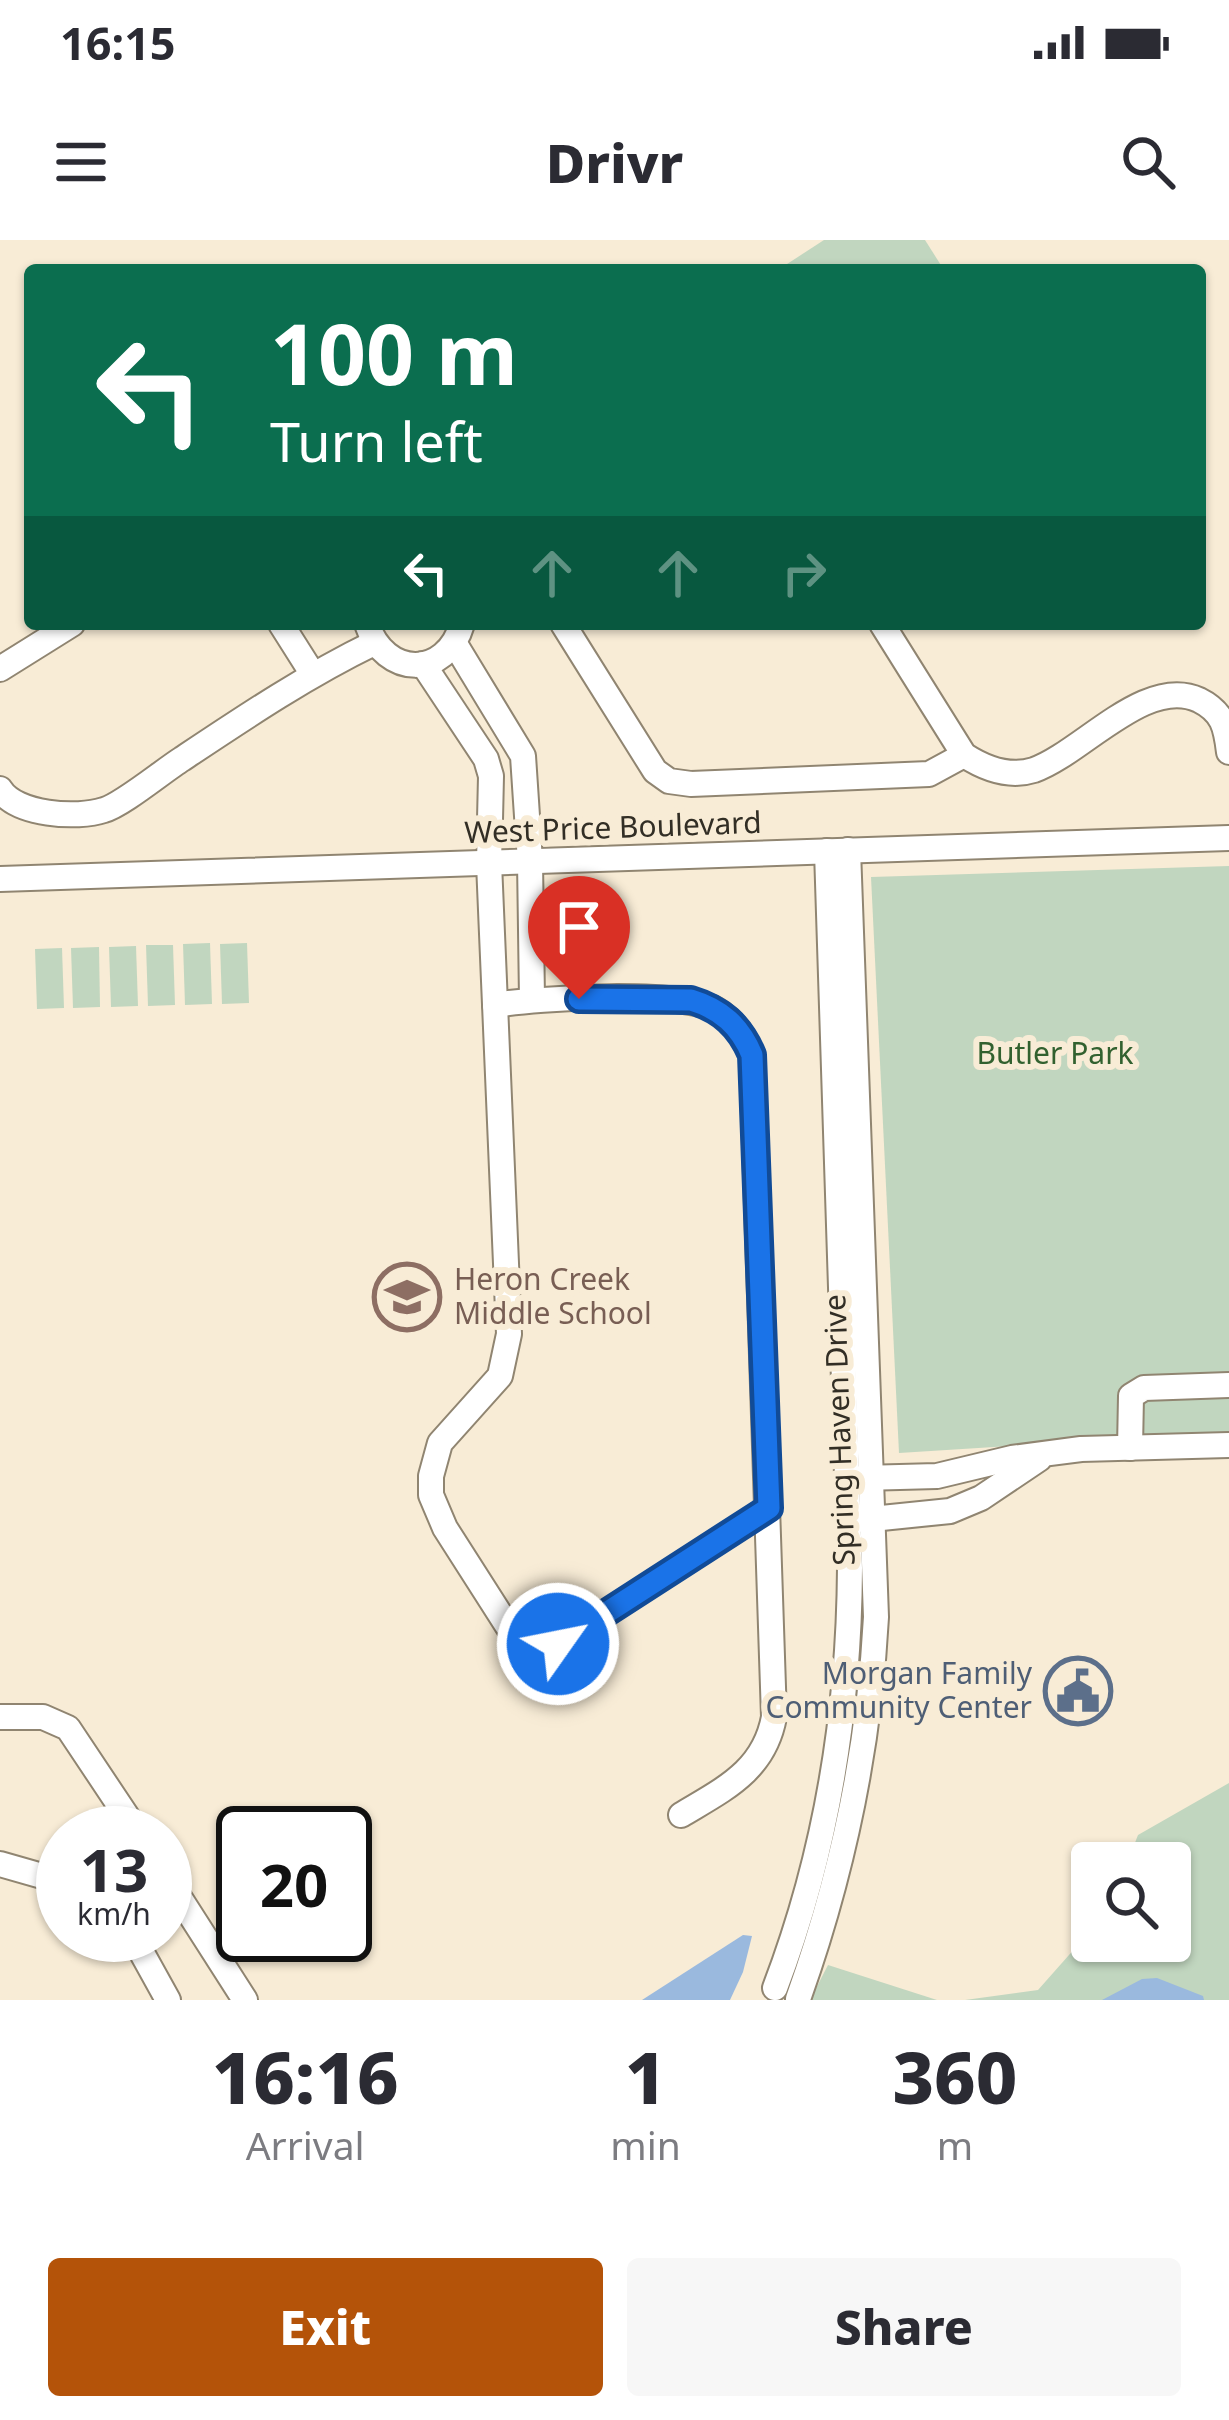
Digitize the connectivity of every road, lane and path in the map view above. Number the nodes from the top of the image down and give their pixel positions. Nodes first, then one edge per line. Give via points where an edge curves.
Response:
1 (62, 630) edge
2 (285, 630) edge
3 (566, 630) edge
4 (886, 630) edge
5 (370, 633) edge
6 (459, 634) edge
7 (423, 664) junction
8 (0, 669) edge
9 (312, 673) junction
10 (515, 742) junction
11 (1229, 752) edge
12 (964, 755) junction
13 (486, 759) junction
14 (0, 789) edge
15 (1229, 838) edge
16 (838, 851) junction
17 (530, 861) junction
18 (489, 862) junction
19 (0, 879) edge
20 (532, 999) junction
21 (495, 1005) junction
22 (1229, 1385) edge
23 (1229, 1444) edge
24 (1130, 1448) junction
25 (1052, 1453) junction
26 (860, 1478) junction
27 (769, 1508) junction
28 (861, 1520) junction
29 (0, 1717) edge
30 (120, 1806) edge
31 (681, 1815) dead end
32 (0, 1864) edge
33 (36, 1874) edge
34 (192, 1918) edge
35 (149, 1962) edge
36 (787, 1994) edge
37 (168, 2000) edge
38 (244, 2000) edge

1 - 8 street
2 - 9 street
3 - 12 street via 669,781 929,774
4 - 12 street
5 - 7 street via 387,656
5 - 9 street
6 - 7 street via 441,657
6 - 10 street
7 - 13 street
9 - 14 street via 104,811 20,808
10 - 13 street
10 - 17 street via 526,776
11 - 12 street via 1214,707 1166,695 1031,771 983,767
13 - 18 street
15 - 16 street, West Price Boulevard
16 - 17 street, West Price Boulevard
16 - 26 street, Spring Haven Drive
17 - 18 street, West Price Boulevard
17 - 20 street
18 - 19 street, West Price Boulevard
18 - 21 street
20 - 21 street
20 - 27 street via 691,1000 719,1012 746,1041 754,1070
21 - 27 street via 509,1334 500,1376 448,1432 434,1460 431,1495 445,1528 521,1647 536,1652
22 - 24 street via 1144,1388 1129,1407
23 - 24 street
24 - 25 street
25 - 26 street via 937,1476
25 - 28 street via 950,1511
26 - 28 street, Spring Haven Drive
27 - 31 street via 770,1739 749,1772
28 - 36 street, Spring Haven Drive via 841,1740 806,1940
29 - 30 street via 43,1717 68,1728
32 - 33 street
34 - 38 street
35 - 37 street

